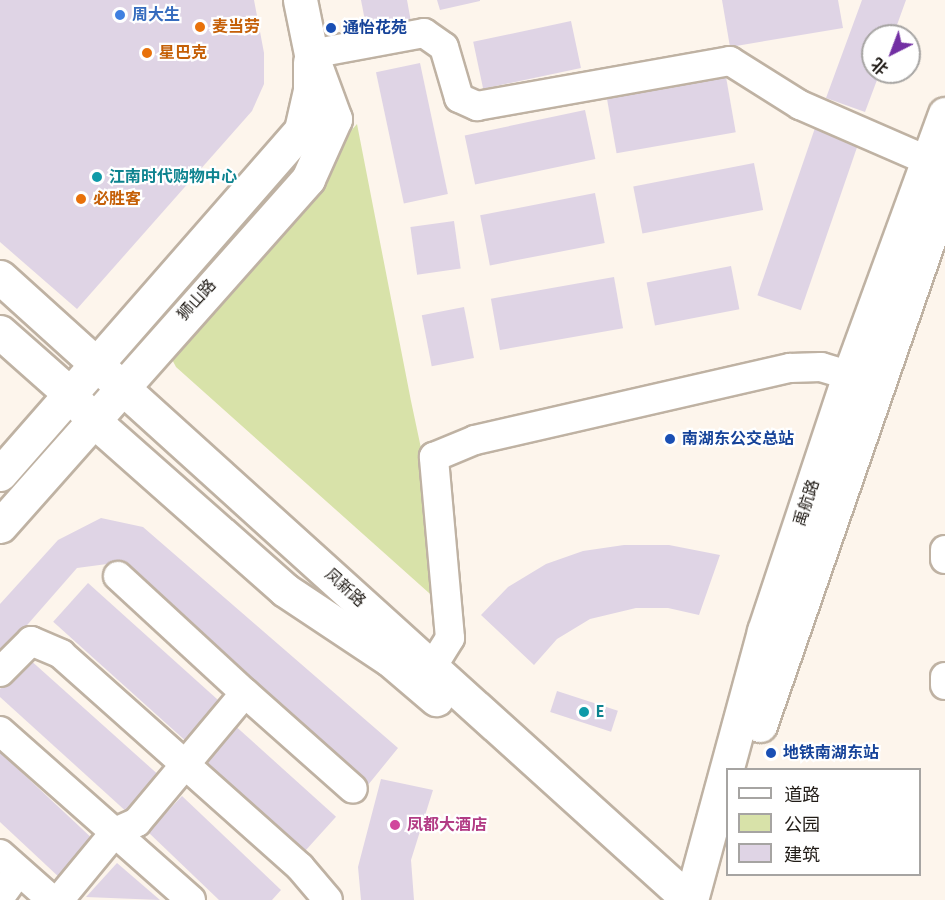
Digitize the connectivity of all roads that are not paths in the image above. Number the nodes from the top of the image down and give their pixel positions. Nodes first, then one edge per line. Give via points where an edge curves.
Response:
1 (300, 0) edge
2 (310, 54) junction
3 (945, 114) edge
4 (937, 165) edge
5 (945, 192) edge
6 (0, 277) edge
7 (0, 332) edge
8 (96, 363) junction
9 (862, 380) junction
10 (121, 386) junction
11 (70, 394) junction
12 (93, 420) junction
13 (0, 474) edge
14 (0, 526) edge
15 (945, 550) edge
16 (945, 559) edge
17 (118, 576) dead end
18 (432, 667) junction
19 (0, 672) edge
20 (945, 677) edge
21 (945, 685) edge
22 (245, 693) junction
23 (0, 731) edge
24 (183, 764) junction
25 (726, 768) edge
26 (746, 768) edge
27 (726, 769) edge
28 (353, 789) dead end
29 (115, 832) junction
30 (726, 834) edge
31 (9, 863) edge
32 (0, 897) edge
33 (52, 900) edge
34 (59, 900) edge
35 (191, 900) edge
36 (328, 900) edge
37 (666, 900) edge
38 (690, 900) edge
39 (705, 900) edge

1 - 2 main road, 狮山路
2 - 4 street via 424,33 444,47 459,98 477,106 730,61 800,105
2 - 8 main road, 狮山路 via 310,90 301,130
2 - 10 main road, 狮山路 via 336,119 308,179
3 - 4 main road, 禹航路
4 - 9 main road, 禹航路
5 - 9 main road, 禹航路
6 - 8 main road, 凤新路
7 - 11 main road, 凤新路
8 - 10 main road, 凤新路
8 - 11 main road, 狮山路
9 - 18 street via 821,367 790,368 475,440 434,457 450,638
9 - 25 main road, 禹航路 via 764,631
9 - 26 main road, 禹航路
10 - 12 main road, 狮山路
10 - 18 main road, 凤新路
11 - 12 main road, 凤新路
11 - 13 main road, 狮山路
12 - 14 main road, 狮山路
12 - 37 main road, 凤新路 via 285,590 389,659
15 - 16 street
17 - 22 street
18 - 38 main road, 凤新路
19 - 24 street via 31,640 61,654
20 - 21 street
22 - 24 street
22 - 28 street
23 - 29 street
24 - 29 street via 137,822
24 - 36 street via 300,867
27 - 38 main road, 禹航路
29 - 34 street
29 - 35 street
30 - 39 main road
31 - 32 street
31 - 33 street

